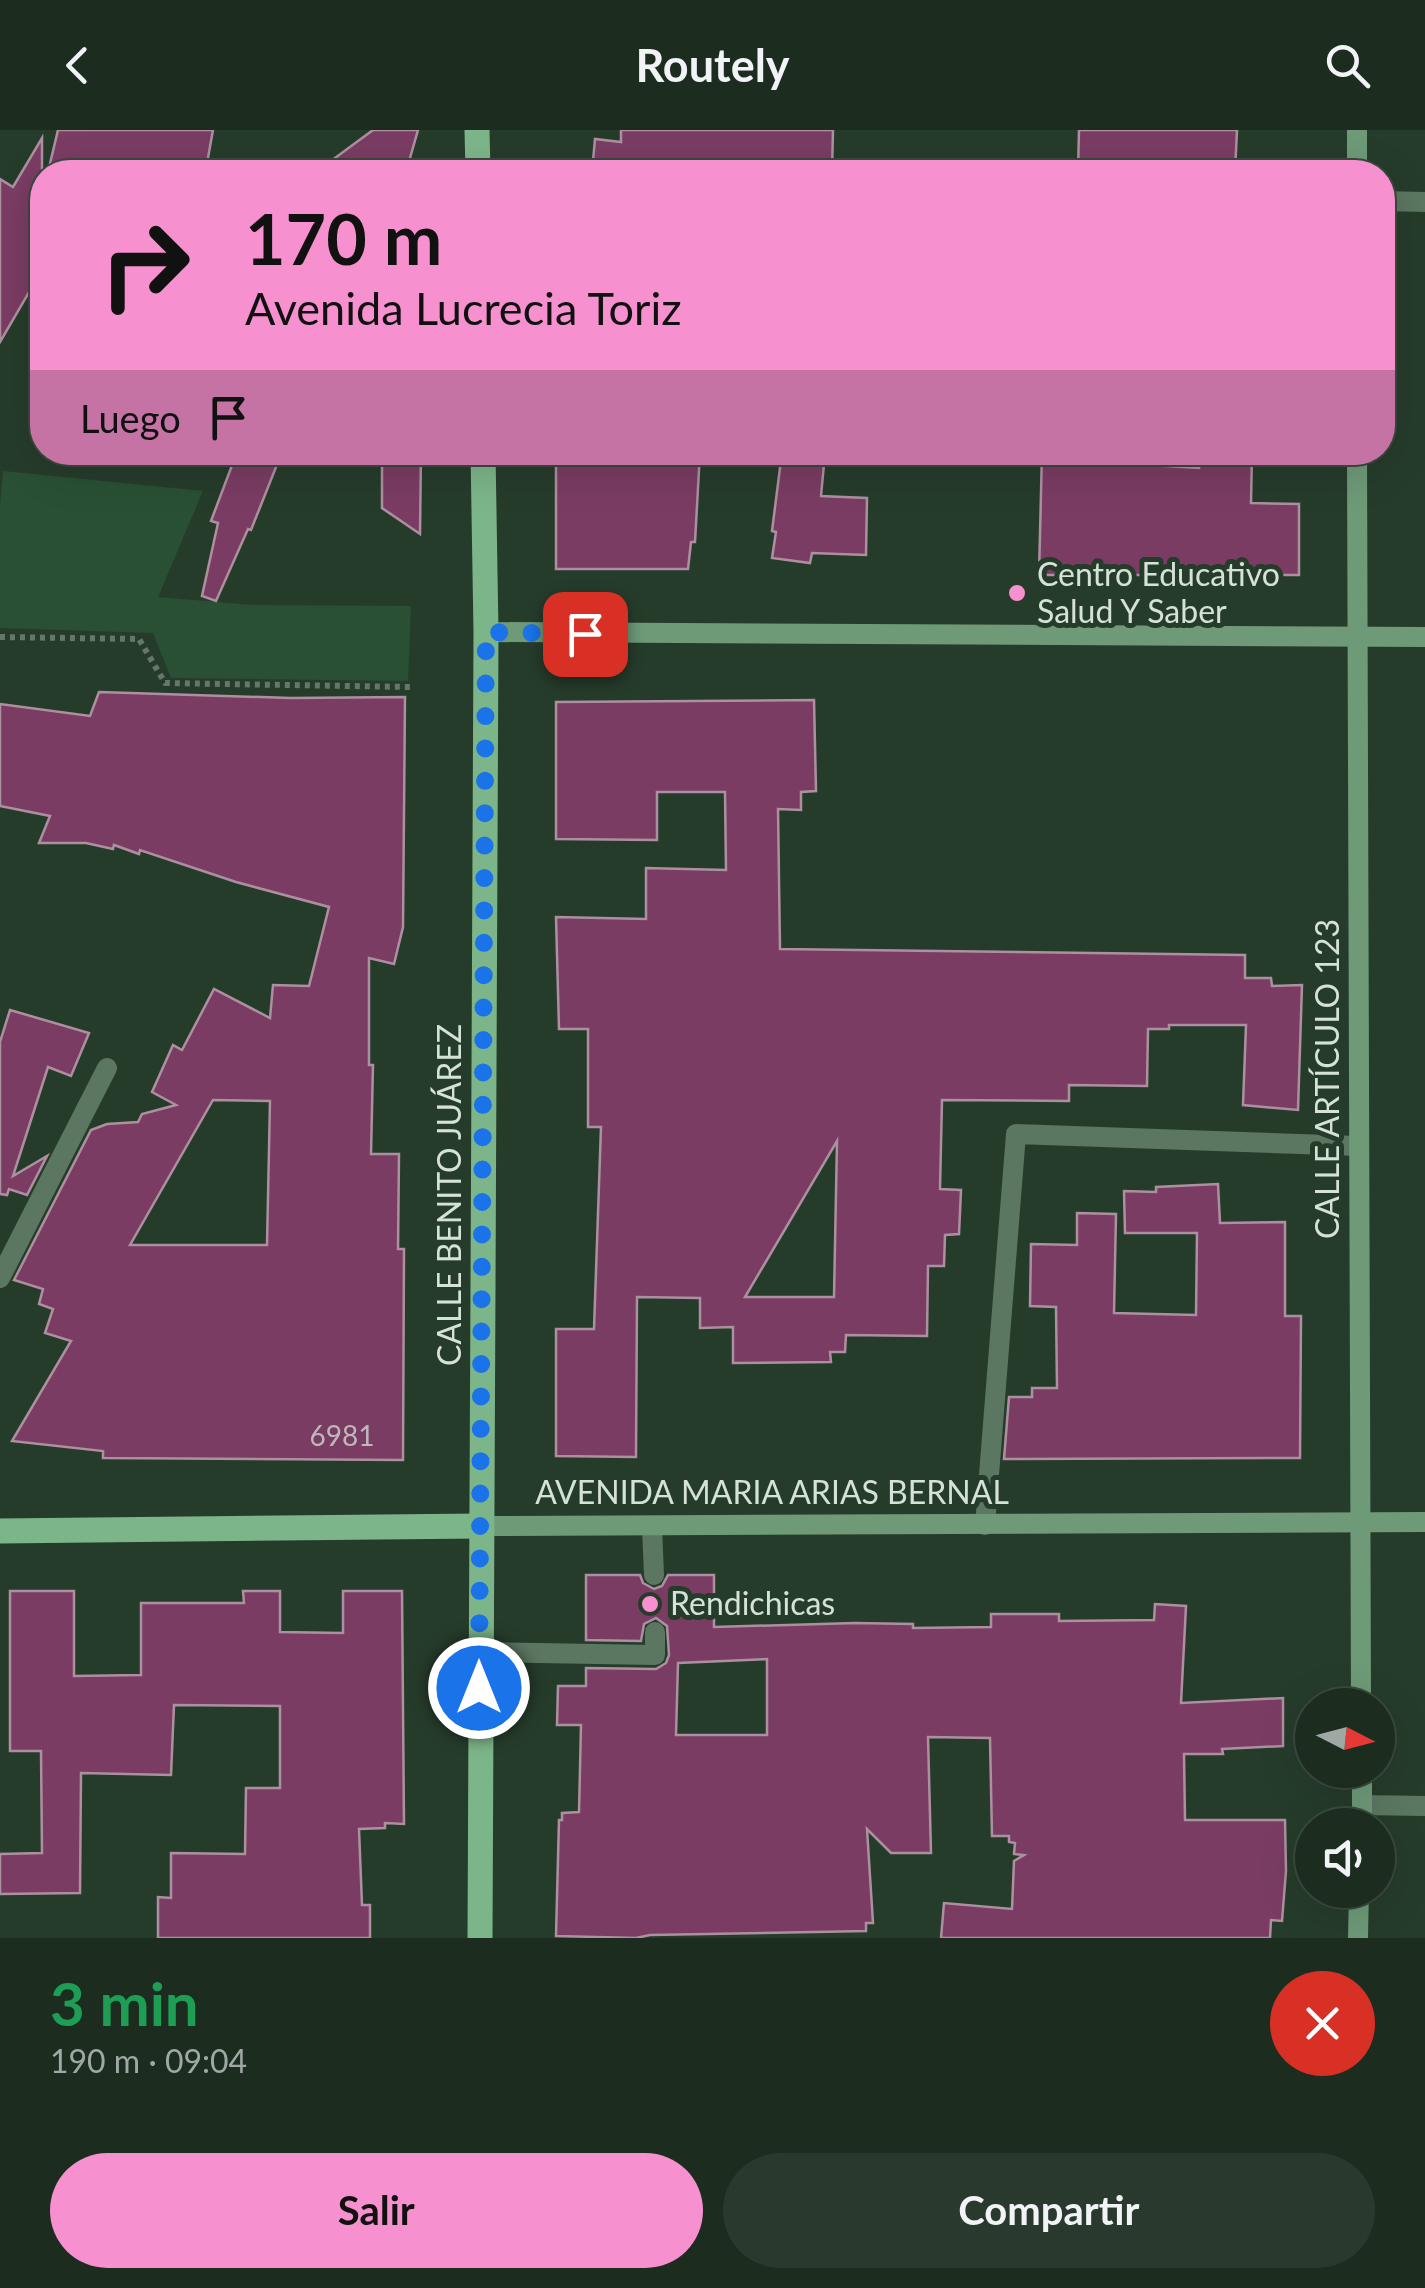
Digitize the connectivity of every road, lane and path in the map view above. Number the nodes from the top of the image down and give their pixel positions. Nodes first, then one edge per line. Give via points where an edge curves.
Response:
1 (477, 130) edge
2 (1356, 130) edge
3 (478, 160) edge
4 (1357, 160) edge
5 (1395, 201) edge
6 (1425, 202) edge
7 (483, 465) edge
8 (1357, 465) edge
9 (486, 632) junction
10 (0, 637) edge
11 (1425, 637) edge
12 (1357, 638) junction
13 (410, 687) dead end
14 (107, 1068) dead end
15 (1358, 1146) junction
16 (0, 1278) edge
17 (1425, 1522) edge
18 (1358, 1523) junction
19 (985, 1525) junction
20 (481, 1526) junction
21 (652, 1527) junction
22 (0, 1531) edge
23 (654, 1575) dead end
24 (654, 1632) dead end
25 (479, 1652) junction
26 (1361, 1688) edge
27 (1425, 1806) edge
28 (1395, 1810) edge
29 (1359, 1908) edge
30 (480, 1938) edge
31 (1358, 1938) edge

1 - 3 main road
2 - 4 street
5 - 6 lane
7 - 9 main road, CALLE BENITO JUÁREZ
8 - 12 street, CALLE ARTÍCULO 123
9 - 12 street
9 - 20 main road, CALLE BENITO JUÁREZ
10 - 13 path via 139,639 165,683
11 - 12 street
12 - 15 street, CALLE ARTÍCULO 123
14 - 16 lane
15 - 18 street, CALLE ARTÍCULO 123
15 - 19 lane via 1016,1134
17 - 18 street, AVENIDA MARIA ARIAS BERNAL
18 - 19 street, AVENIDA MARIA ARIAS BERNAL
18 - 26 street, CALLE ARTÍCULO 123
19 - 21 street, AVENIDA MARIA ARIAS BERNAL
20 - 21 street, AVENIDA MARIA ARIAS BERNAL
20 - 22 main road, AVENIDA MARIA ARIAS BERNAL
20 - 25 main road, CALLE BENITO JUÁREZ
21 - 23 lane
24 - 25 lane via 655,1654
25 - 30 main road, CALLE BENITO JUÁREZ
27 - 28 lane
29 - 31 street

